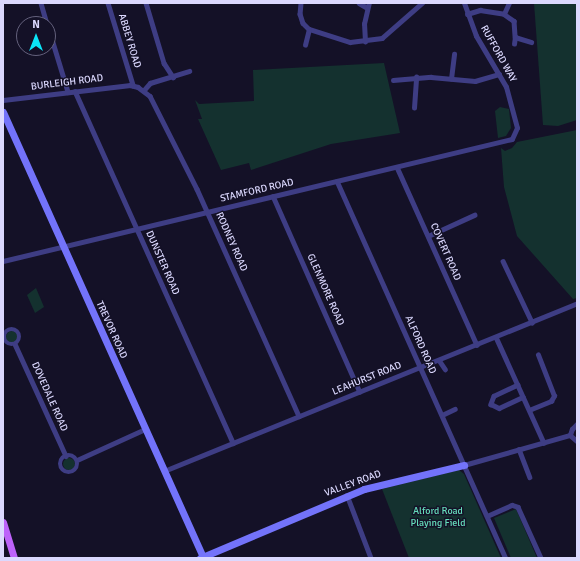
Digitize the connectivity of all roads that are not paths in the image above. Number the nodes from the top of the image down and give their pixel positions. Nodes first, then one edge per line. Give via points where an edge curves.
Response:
1 (41, 3) edge
2 (108, 3) edge
3 (146, 3) edge
4 (301, 3) edge
5 (358, 3) edge
6 (422, 3) edge
7 (464, 3) edge
8 (509, 3) edge
9 (368, 5) edge
10 (467, 14) junction
11 (504, 14) junction
12 (45, 16) edge
13 (309, 29) junction
14 (515, 37) junction
15 (365, 42) junction
16 (530, 42) dead end
17 (514, 44) dead end
18 (305, 46) dead end
19 (56, 52) edge
20 (454, 54) dead end
21 (188, 71) dead end
22 (499, 74) junction
23 (173, 77) junction
24 (416, 77) junction
25 (451, 79) junction
26 (393, 80) dead end
27 (133, 85) junction
28 (144, 90) junction
29 (75, 91) junction
30 (68, 92) junction
31 (3, 100) edge
32 (414, 108) dead end
33 (3, 112) edge
34 (514, 138) joint
35 (397, 167) junction
36 (337, 181) junction
37 (273, 196) junction
38 (207, 212) junction
39 (474, 215) dead end
40 (137, 228) junction
41 (428, 236) junction
42 (62, 246) junction
43 (3, 261) edge
44 (503, 261) dead end
45 (577, 303) edge
46 (532, 322) junction
47 (496, 337) junction
48 (4, 341) edge
49 (15, 344) junction
50 (477, 345) junction
51 (538, 355) dead end
52 (439, 360) junction
53 (421, 367) junction
54 (444, 369) dead end
55 (518, 385) junction
56 (360, 392) junction
57 (523, 397) junction
58 (455, 408) dead end
59 (529, 410) junction
60 (442, 415) junction
61 (299, 416) junction
62 (577, 424) edge
63 (145, 429) junction
64 (570, 435) junction
65 (577, 441) edge
66 (233, 443) junction
67 (544, 443) junction
68 (519, 449) junction
69 (66, 456) junction
70 (77, 460) junction
71 (464, 465) junction
72 (164, 471) junction
73 (530, 477) dead end
74 (347, 495) junction
75 (487, 516) junction
76 (3, 522) edge
77 (201, 557) edge
78 (14, 558) edge
79 (371, 558) edge
80 (506, 558) edge
81 (541, 558) edge

1 - 12 street
2 - 27 street, ABBEY ROAD
3 - 23 street via 164,63
4 - 13 street via 302,19
5 - 9 street
6 - 15 street via 382,38
7 - 10 street, RUFFORD WAY
8 - 11 street
9 - 15 street
10 - 11 street via 480,10
10 - 22 street, RUFFORD WAY via 476,36
11 - 14 street via 514,21
13 - 15 street via 334,39
13 - 18 street
14 - 16 street
14 - 17 street
19 - 30 street
20 - 25 street
21 - 23 street
22 - 25 street via 483,81
22 - 34 street, RUFFORD WAY via 512,106 517,128
23 - 28 street via 150,83
24 - 25 street
24 - 26 street
24 - 32 street
27 - 28 street
27 - 29 street, BURLEIGH ROAD
28 - 38 street, RODNEY ROAD via 150,96
29 - 30 street, BURLEIGH ROAD
29 - 40 street, DUNSTER ROAD
30 - 31 street, BURLEIGH ROAD
33 - 42 street, TREVOR ROAD
34 - 35 street, STAMFORD ROAD
35 - 36 street, STAMFORD ROAD
35 - 41 street, COVERT ROAD
36 - 37 street, STAMFORD ROAD
36 - 53 street, ALFORD ROAD
37 - 38 street, STAMFORD ROAD
37 - 56 street, GLENMORE ROAD
38 - 40 street, STAMFORD ROAD
38 - 61 street, RODNEY ROAD
39 - 41 street
40 - 42 street, STAMFORD ROAD
40 - 66 street, DUNSTER ROAD
41 - 50 street, COVERT ROAD
42 - 43 street, STAMFORD ROAD
42 - 63 street, TREVOR ROAD
44 - 46 street
45 - 46 street, LEAHURST ROAD
46 - 47 street, LEAHURST ROAD
47 - 50 street, LEAHURST ROAD
47 - 55 street
48 - 49 street, DOVEDALE ROAD via 10,345
48 - 49 street, DOVEDALE ROAD via 6,330 13,328 20,336
49 - 69 street, DOVEDALE ROAD
50 - 52 street, LEAHURST ROAD
51 - 59 street via 554,396 551,400
52 - 53 street, LEAHURST ROAD
52 - 54 street
53 - 56 street, LEAHURST ROAD
53 - 60 street, ALFORD ROAD
55 - 57 street
55 - 57 street via 494,396 491,404 499,408
56 - 61 street, LEAHURST ROAD
57 - 59 street
58 - 60 street
59 - 67 street
60 - 71 street, ALFORD ROAD
61 - 66 street, LEAHURST ROAD
62 - 64 street
63 - 70 street, DOVEDALE ROAD
63 - 72 street, TREVOR ROAD
64 - 65 street
64 - 67 street, VALLEY ROAD
66 - 72 street, LEAHURST ROAD
67 - 68 street, VALLEY ROAD
68 - 71 street, VALLEY ROAD
68 - 73 street
69 - 70 street
69 - 70 street, DOVEDALE ROAD via 60,465 68,473 77,468
71 - 74 street, VALLEY ROAD via 380,484
71 - 75 street, ALFORD ROAD
72 - 77 street, TREVOR ROAD
74 - 77 street, VALLEY ROAD
74 - 79 street
75 - 80 street, ALFORD ROAD
75 - 81 street via 512,505 518,507
76 - 78 main road

